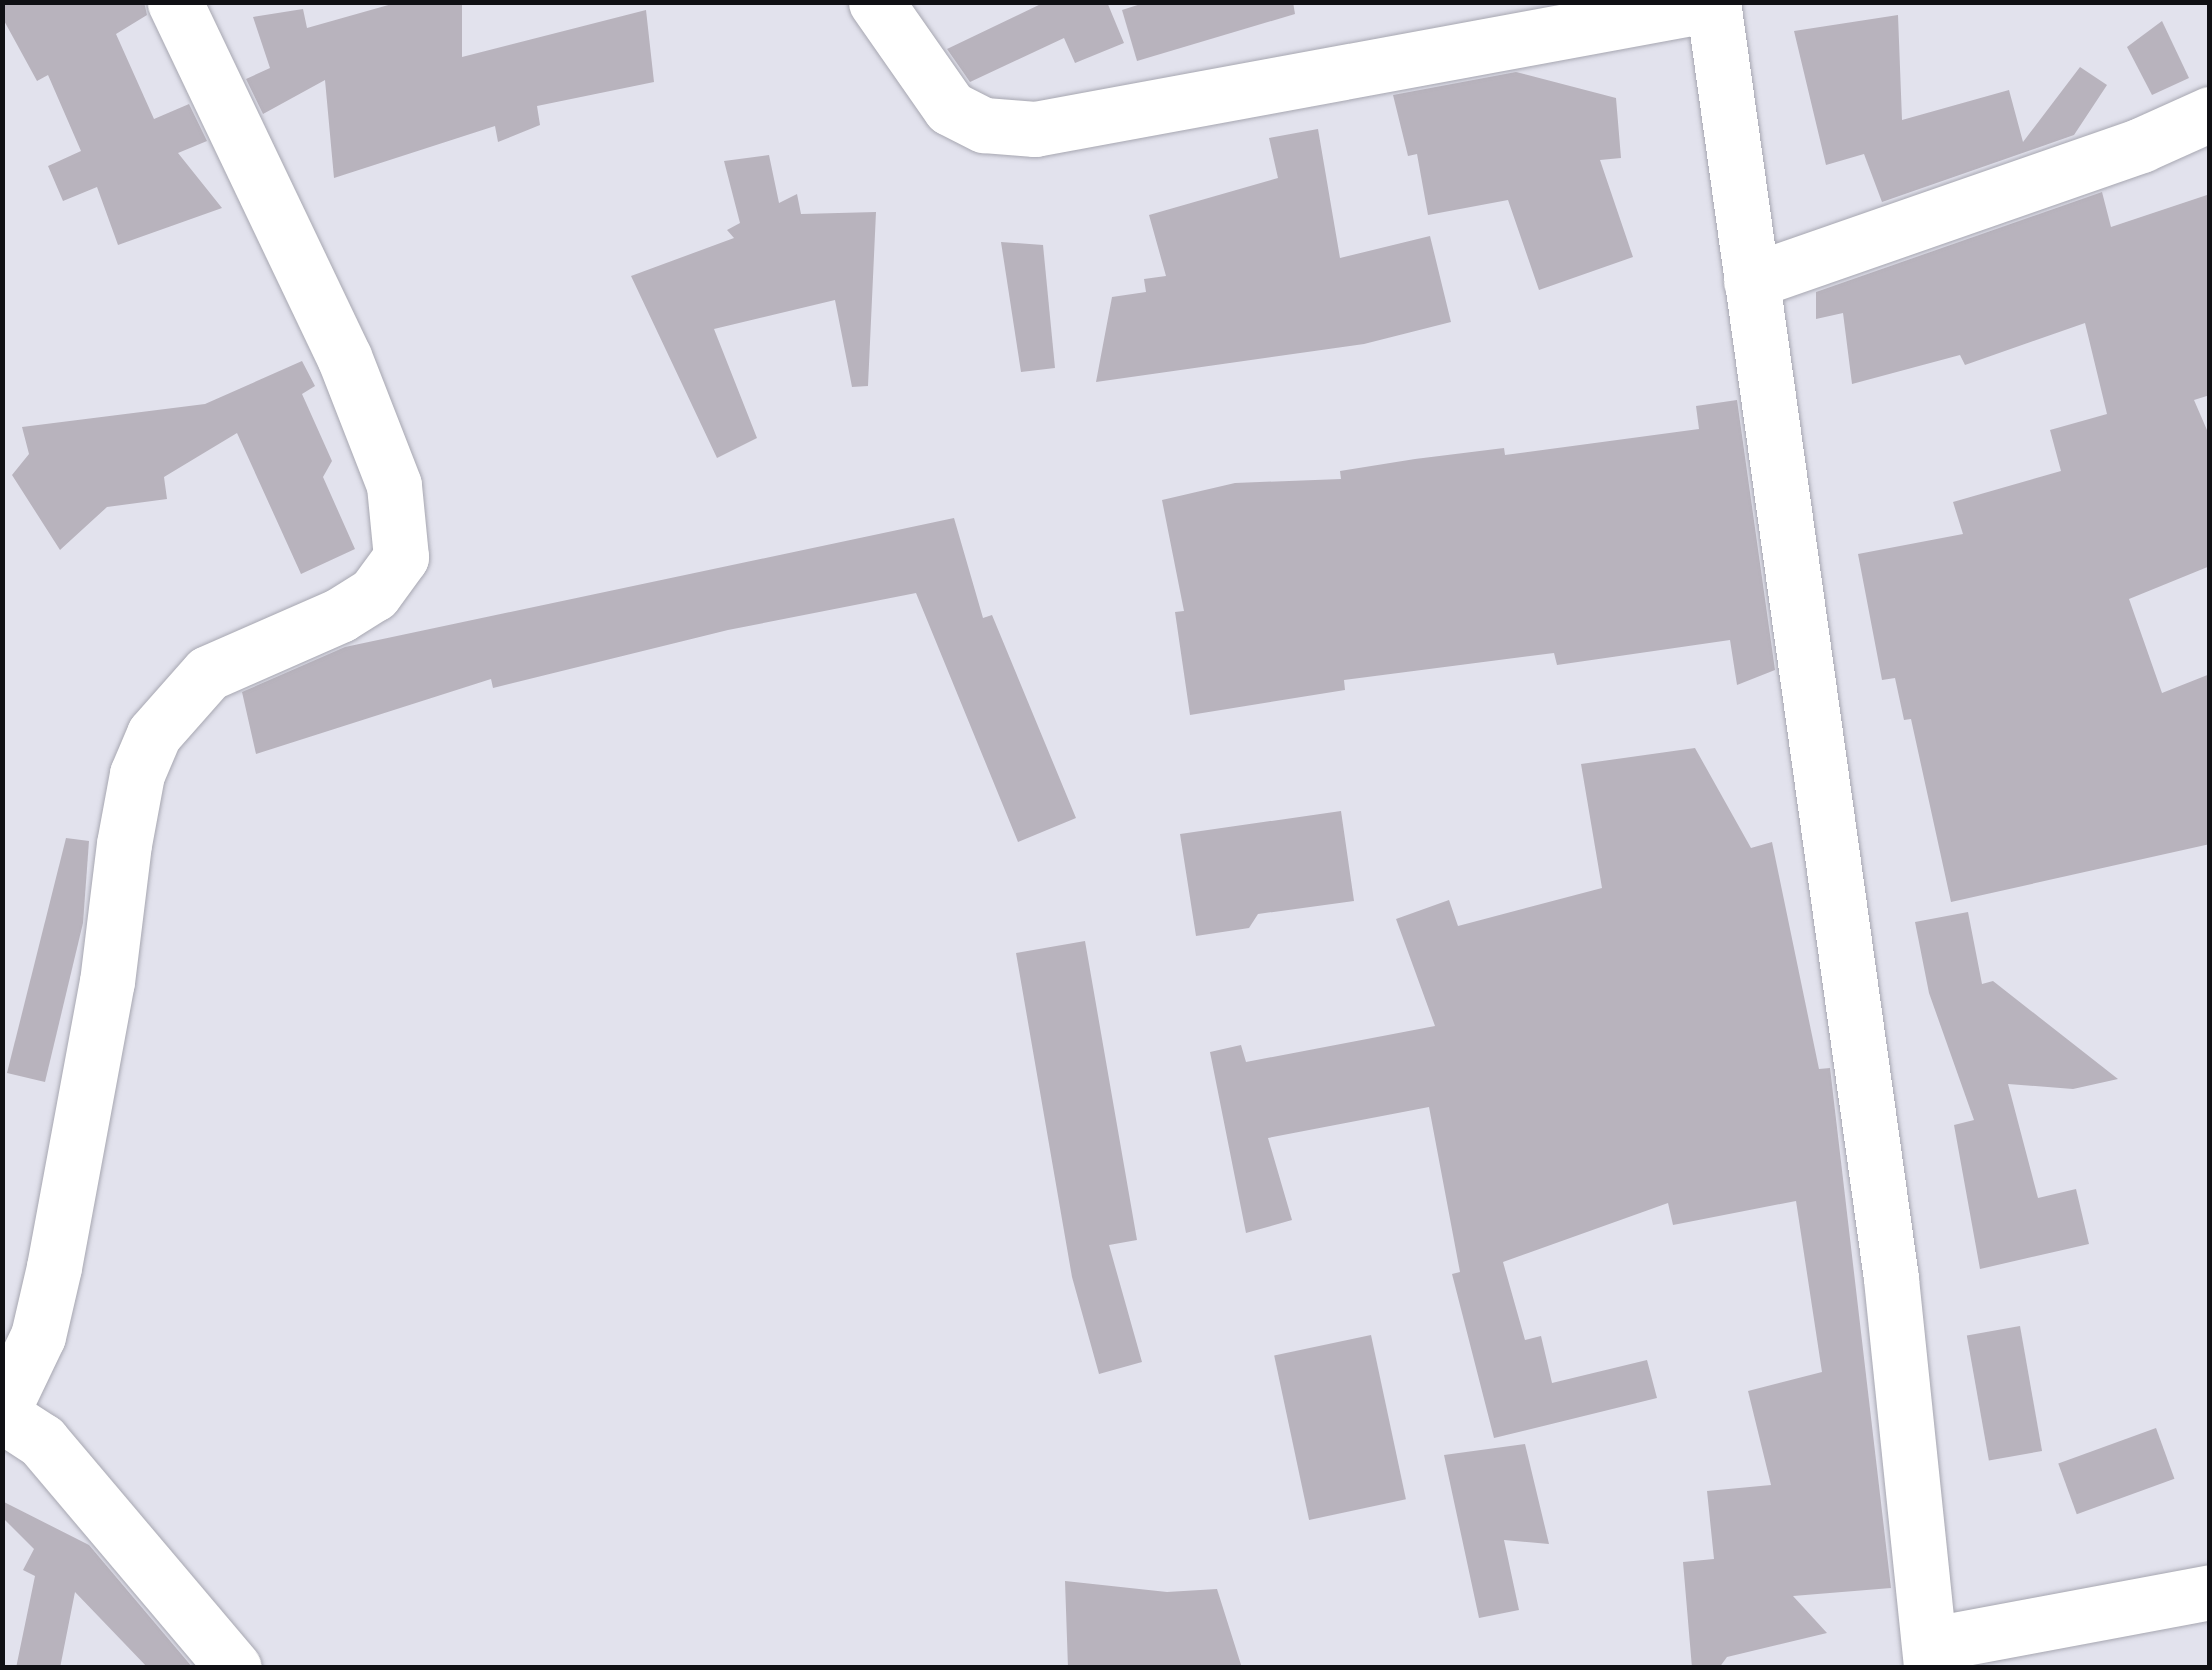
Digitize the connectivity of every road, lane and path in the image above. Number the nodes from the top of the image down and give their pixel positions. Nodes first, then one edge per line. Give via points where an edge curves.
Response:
1 (176, 2) edge
2 (876, 2) edge
3 (1713, 3) edge
4 (2210, 114) edge
5 (1751, 282) junction
6 (2, 1413) edge
7 (2210, 1592) edge
8 (1932, 1656) edge
9 (234, 1668) edge

1 - 6 street via 344,357 394,485 400,557 374,594 340,615 208,673 154,734 134,791 54,1268 38,1336
2 - 3 street via 950,108 984,125 1035,129
3 - 5 street
4 - 5 street via 2141,145
5 - 8 street via 1866,1093
6 - 9 street via 42,1441
7 - 8 street

